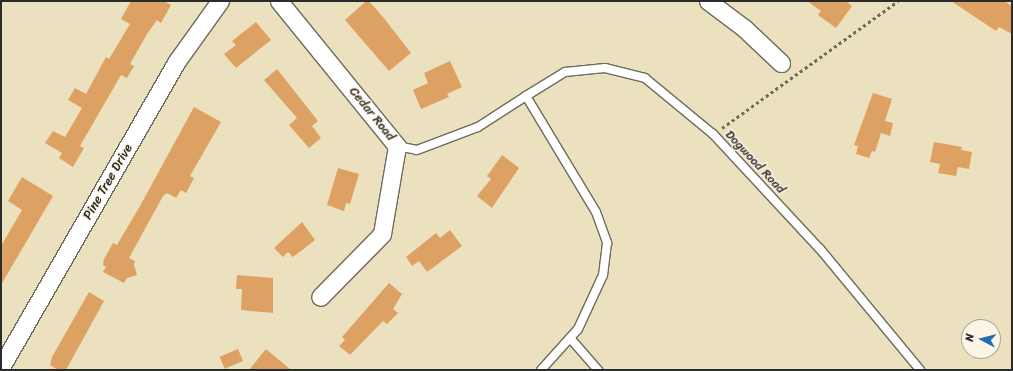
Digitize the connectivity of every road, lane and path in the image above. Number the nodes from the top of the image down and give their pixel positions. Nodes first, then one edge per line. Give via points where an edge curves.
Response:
1 (220, 1) edge
2 (279, 1) edge
3 (708, 1) edge
4 (898, 1) edge
5 (781, 63) dead end
6 (526, 96) junction
7 (713, 134) junction
8 (397, 146) junction
9 (320, 297) dead end
10 (570, 338) junction
11 (1, 367) edge
12 (542, 370) edge
13 (598, 370) edge
14 (920, 370) edge

1 - 11 street, Pine Tree Drive via 177,61
2 - 8 street, Cedar Road
3 - 5 street via 744,28
4 - 7 path
6 - 7 lane, Dogwood Road via 565,72 605,68 645,78
6 - 8 lane, Dogwood Road via 478,127 417,150
6 - 10 lane via 596,212 607,242 603,275 578,329
7 - 14 lane, Dogwood Road via 820,249
8 - 9 street, Cedar Road via 382,234
10 - 12 lane
10 - 13 lane

